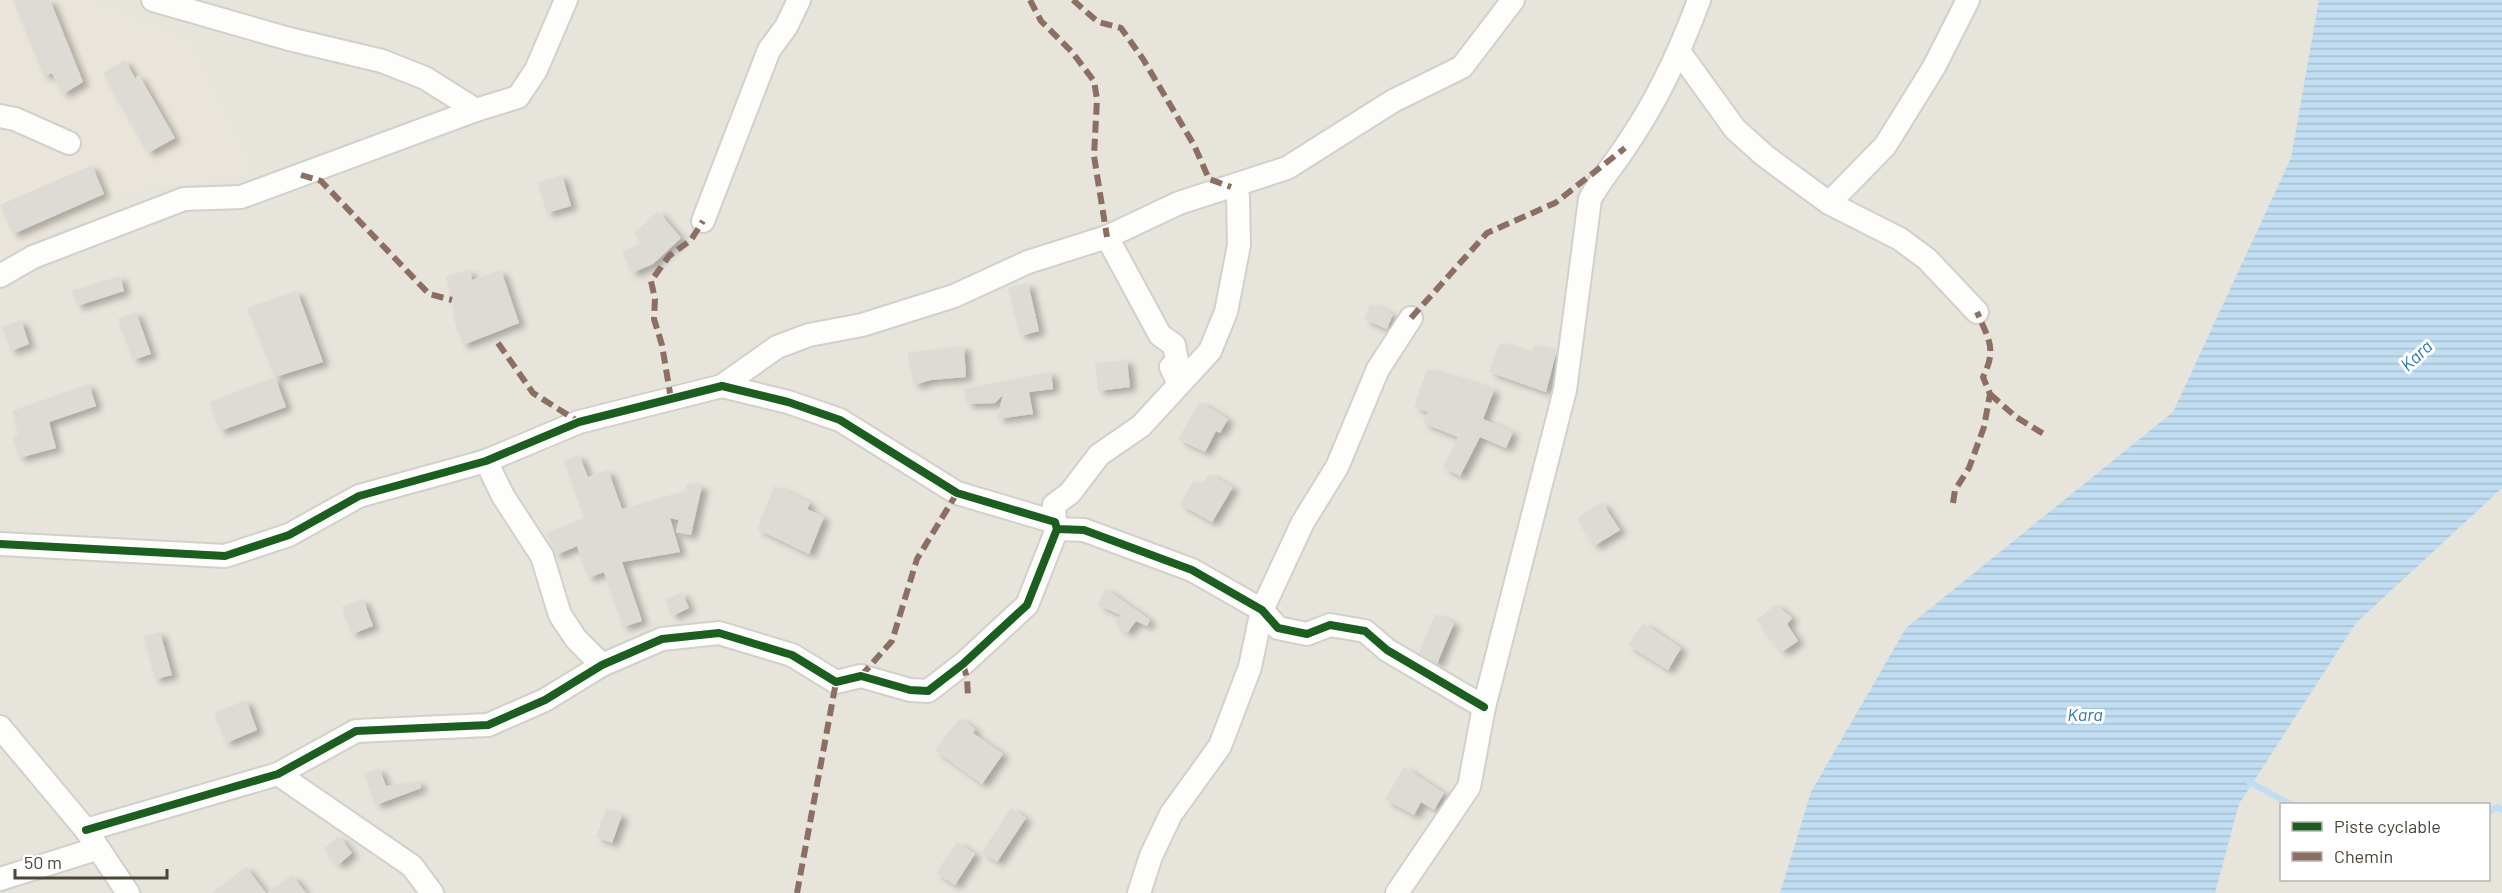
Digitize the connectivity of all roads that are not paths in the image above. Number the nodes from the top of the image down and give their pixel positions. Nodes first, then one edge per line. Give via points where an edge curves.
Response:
1 (153, 0) edge
2 (566, 0) edge
3 (800, 0) edge
4 (1513, 0) edge
5 (1699, 0) edge
6 (1968, 0) edge
7 (1680, 53) junction
8 (476, 110) junction
9 (0, 116) edge
10 (69, 143) dead end
11 (1231, 187) junction
12 (1829, 203) junction
13 (703, 221) dead end
14 (1107, 237) junction
15 (0, 276) edge
16 (1977, 312) dead end
17 (1411, 318) dead end
18 (1179, 384) junction
19 (722, 386) junction
20 (486, 460) junction
21 (1056, 526) junction
22 (0, 544) edge
23 (1262, 610) junction
24 (602, 664) junction
25 (1484, 707) junction
26 (0, 727) edge
27 (278, 774) junction
28 (91, 839) junction
29 (0, 879) edge
30 (128, 893) edge
31 (432, 893) edge
32 (1139, 893) edge
33 (1397, 893) edge

1 - 8 street via 382,61 425,78
2 - 8 street via 536,70 518,97
3 - 13 street via 769,50
4 - 11 street via 1462,67 1393,101 1287,168
5 - 7 street
6 - 12 street via 1934,67 1886,146
7 - 12 street via 1736,129 1765,156
7 - 25 street via 1625,148 1590,198 1565,390
8 - 15 street via 241,196 184,199 33,257
9 - 10 street
11 - 14 street via 1179,203
11 - 18 street via 1238,196 1239,245 1226,312 1210,351
12 - 16 street via 1900,240 1928,260
14 - 18 street via 1160,335 1174,345 1177,361 1171,367
14 - 19 street via 1028,262 954,296 777,347
17 - 23 street via 1378,369 1337,467 1303,522
18 - 21 street via 1141,426 1099,455 1070,493 1054,505
19 - 20 street via 579,422
19 - 21 street via 840,420 957,493
20 - 22 street via 358,496 289,535 225,556
20 - 24 street via 503,496 542,556 560,615 576,639
21 - 23 street via 1084,530 1192,570
21 - 24 street via 1027,605 928,691 861,676 836,682 781,651 719,633 662,639
23 - 25 street via 1278,628 1307,634 1330,625 1365,631 1387,650
23 - 32 street via 1250,667 1220,746 1170,814
24 - 27 street via 545,699 488,725 356,731
25 - 33 street via 1468,787
26 - 28 street
27 - 28 street
27 - 31 street via 412,866
28 - 29 street
28 - 30 street

